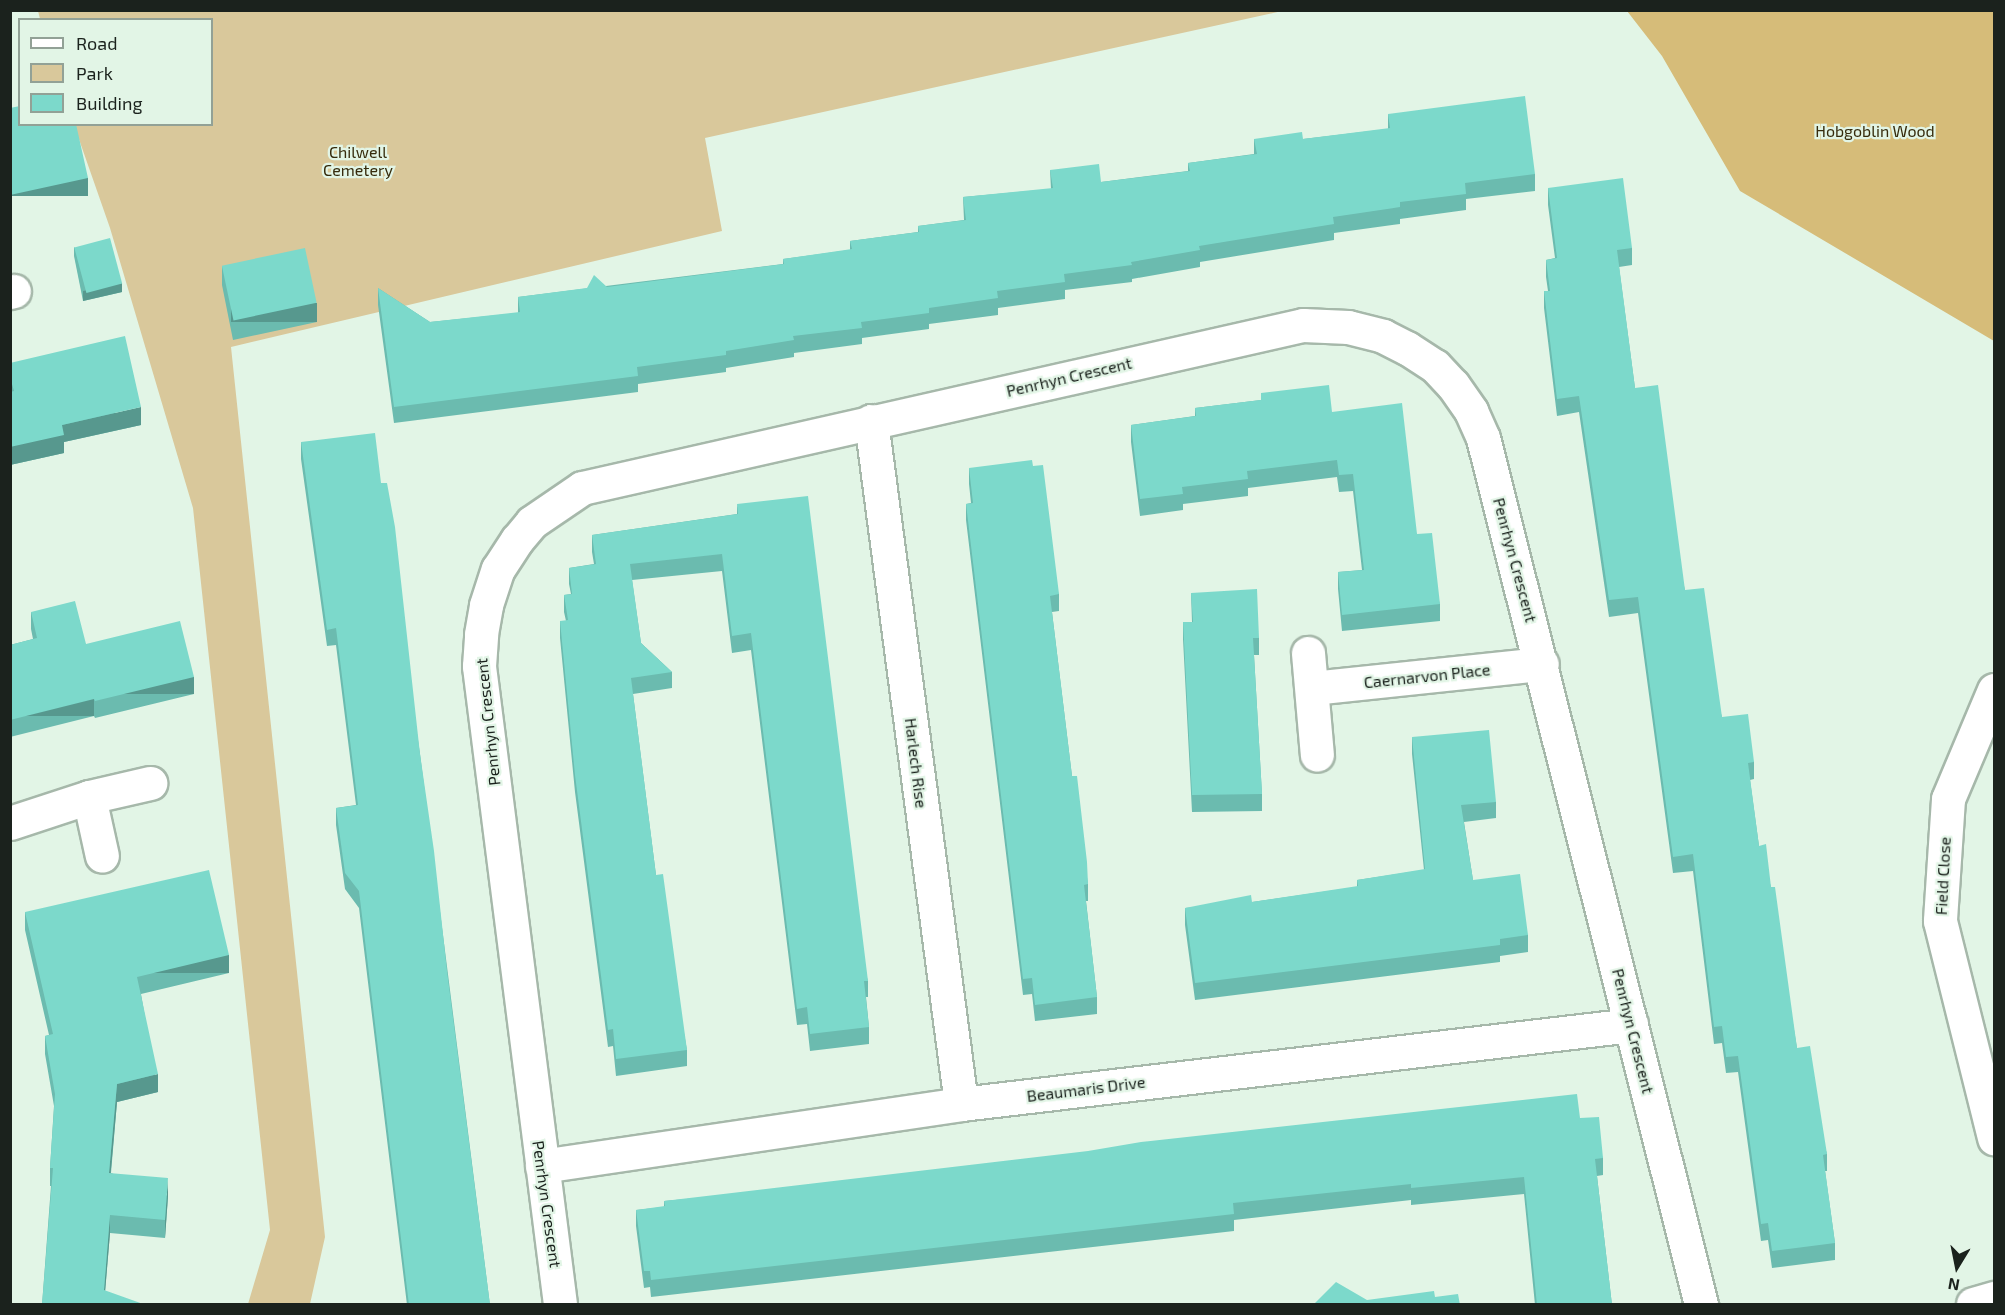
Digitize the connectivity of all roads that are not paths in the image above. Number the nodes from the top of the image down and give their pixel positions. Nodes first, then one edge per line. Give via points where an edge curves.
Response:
1 (871, 421) junction
2 (1308, 653) dead end
3 (1542, 664) junction
4 (1312, 688) junction
5 (1995, 690) edge
6 (1317, 755) dead end
7 (150, 783) dead end
8 (90, 797) junction
9 (10, 823) edge
10 (102, 856) dead end
11 (1631, 1025) junction
12 (961, 1104) junction
13 (1995, 1138) edge
14 (542, 1166) junction
15 (1995, 1298) edge
16 (560, 1305) edge
17 (1701, 1305) edge
18 (1973, 1305) edge

1 - 3 street, Penrhyn Crescent via 1303,325 1348,327 1383,336 1435,366 1471,411 1484,438
1 - 12 street, Harlech Rise
1 - 14 street, Penrhyn Crescent via 582,488 532,522 498,569 486,605 479,666
2 - 4 street
3 - 4 street, Caernarvon Place
3 - 11 street, Penrhyn Crescent
4 - 6 street
5 - 13 street, Field Close via 1948,799 1940,921
7 - 8 street
8 - 9 street
8 - 10 street
11 - 12 street, Beaumaris Drive
11 - 17 street, Penrhyn Crescent
12 - 14 street, Beaumaris Drive
14 - 16 street, Penrhyn Crescent
15 - 18 street

